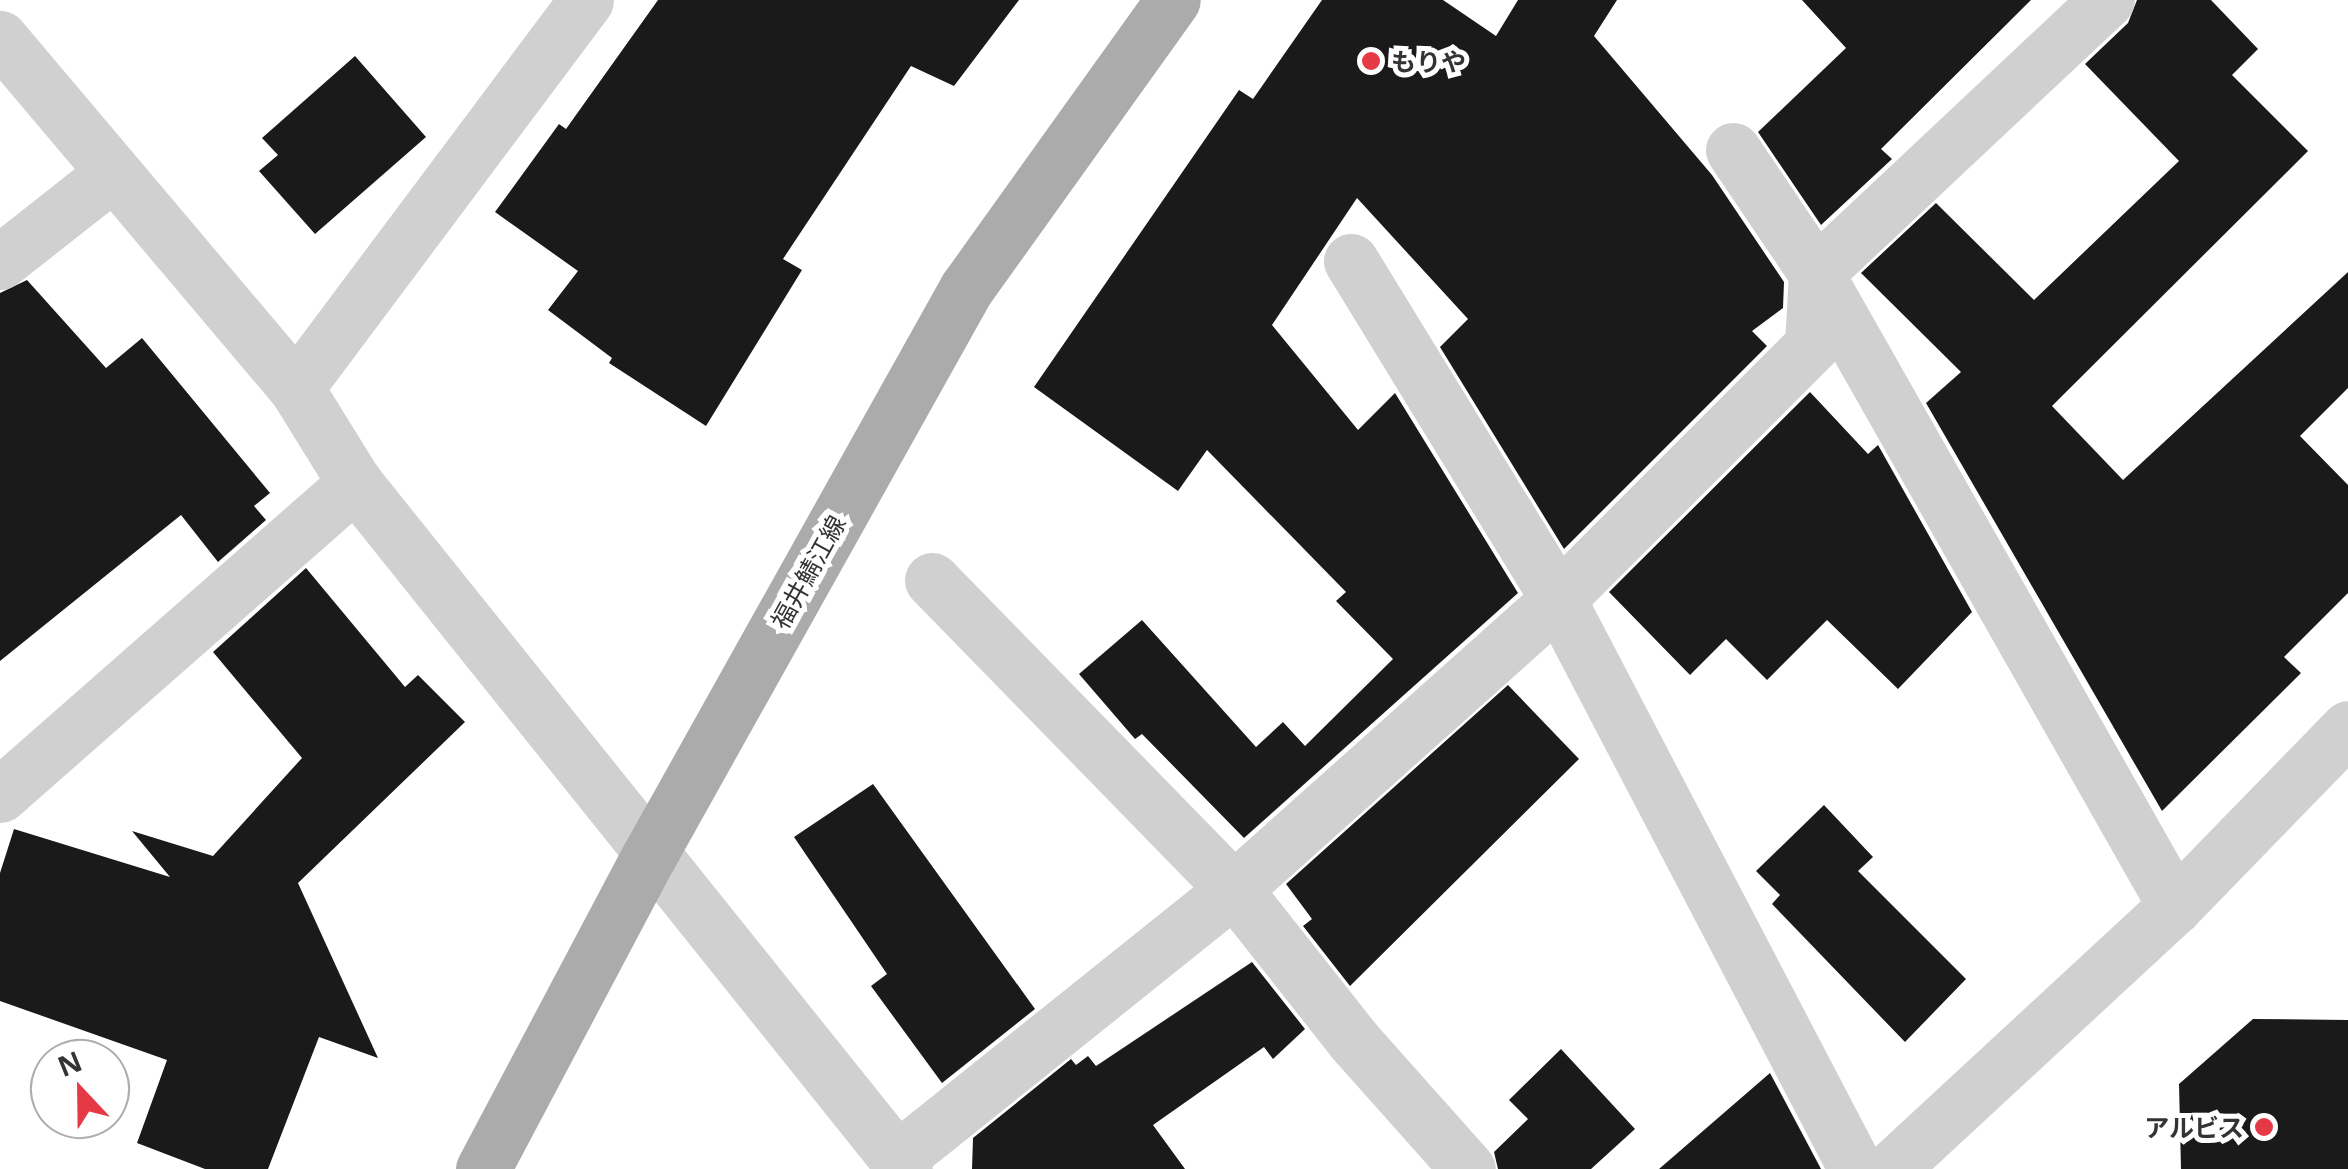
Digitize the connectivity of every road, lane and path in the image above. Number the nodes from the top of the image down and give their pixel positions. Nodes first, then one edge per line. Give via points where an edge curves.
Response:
1 (586, 0) edge
2 (1173, 0) edge
3 (2107, 0) edge
4 (0, 38) edge
5 (1733, 150) dead end
6 (112, 174) junction
7 (1351, 261) dead end
8 (0, 262) edge
9 (1816, 273) junction
10 (296, 388) junction
11 (355, 483) junction
12 (932, 580) dead end
13 (1558, 600) junction
14 (2348, 728) edge
15 (0, 795) edge
16 (649, 856) junction
17 (1234, 889) junction
18 (2175, 906) junction
19 (901, 1164) edge
20 (484, 1169) edge
21 (1468, 1169) edge
22 (1856, 1169) edge
23 (1890, 1169) edge

1 - 10 street
2 - 16 main road, 福井鯖江線 via 966,289
3 - 9 street
4 - 6 street
5 - 9 street
6 - 8 street
6 - 10 street
7 - 13 street
9 - 13 street via 1812,345
9 - 18 street
10 - 11 street
11 - 15 street
11 - 16 street
12 - 17 street
13 - 17 street
13 - 22 street
14 - 18 street
16 - 19 street
16 - 20 main road, 福井鯖江線
17 - 19 street
17 - 21 street via 1354,1041
18 - 23 street

